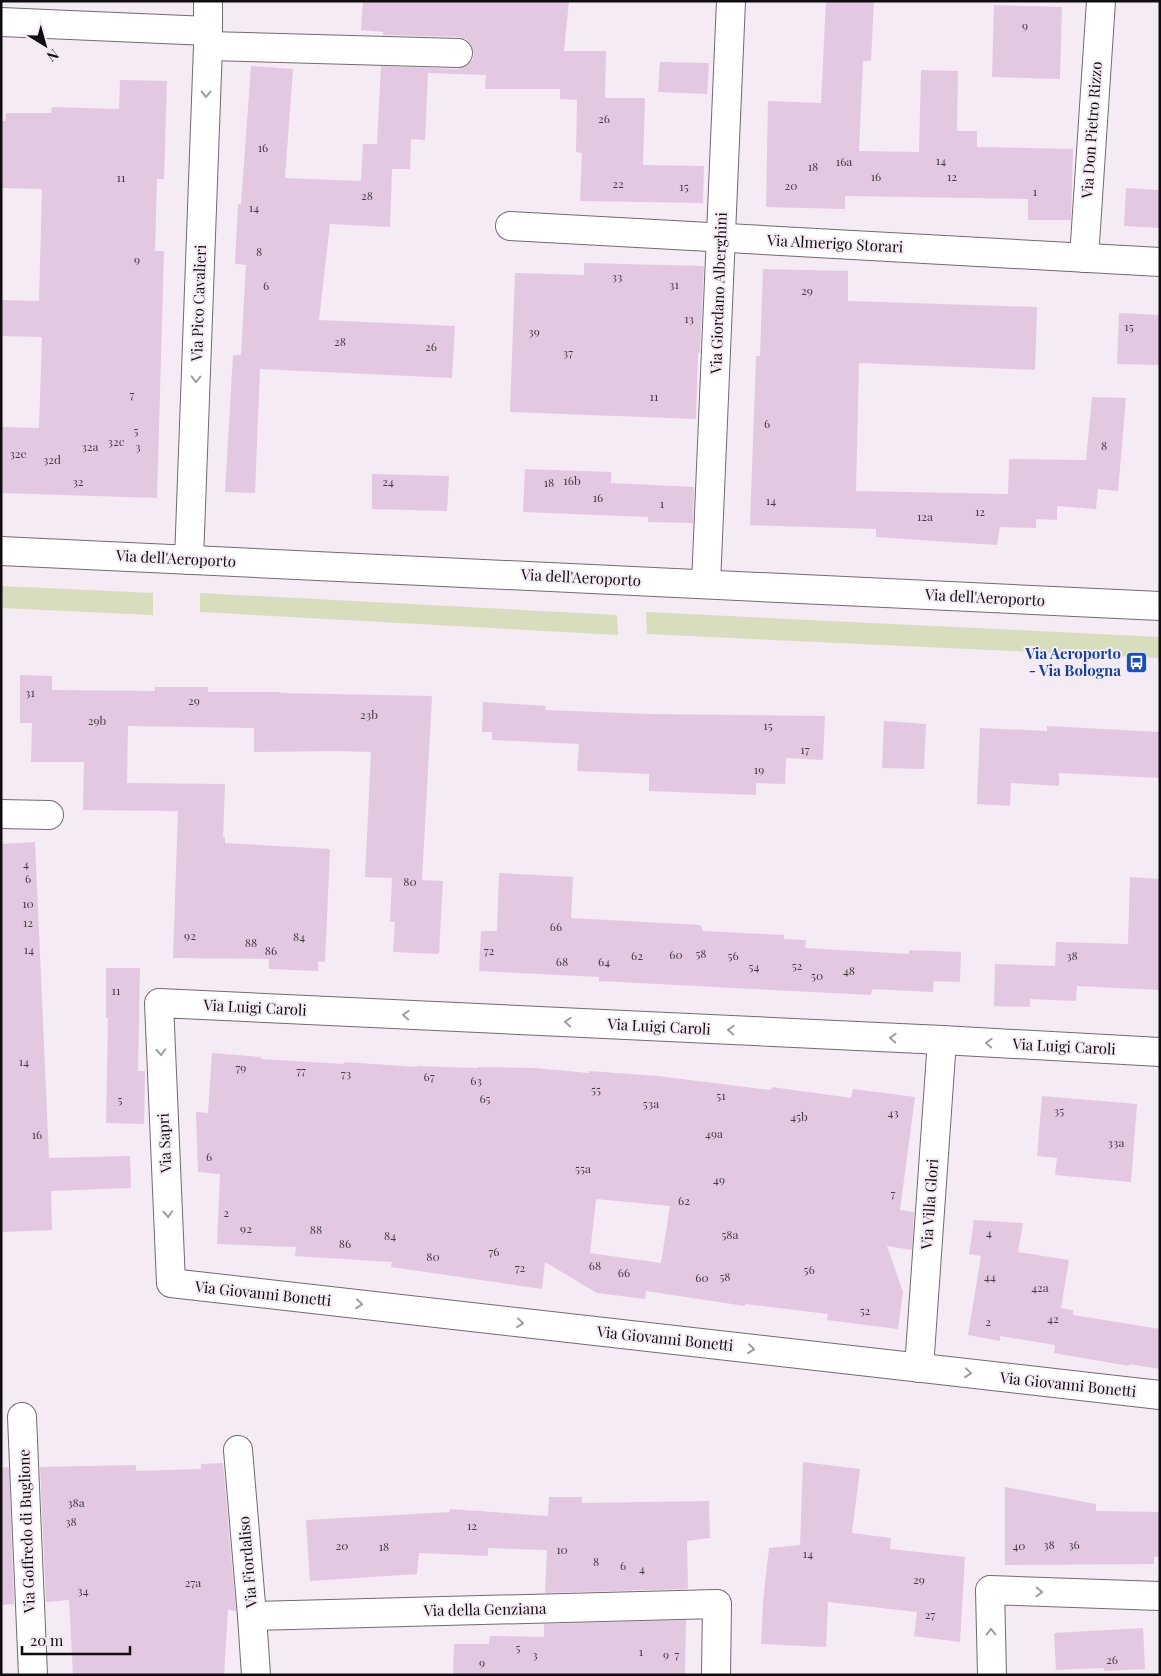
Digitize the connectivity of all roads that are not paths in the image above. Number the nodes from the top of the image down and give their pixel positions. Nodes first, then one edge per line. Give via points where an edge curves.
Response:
1 (208, 1) edge
2 (731, 1) edge
3 (1101, 1) edge
4 (1, 22) edge
5 (208, 38) junction
6 (458, 53) dead end
7 (510, 226) dead end
8 (721, 238) junction
9 (1084, 258) junction
10 (1160, 262) edge
11 (1, 551) edge
12 (189, 560) junction
13 (706, 584) junction
14 (1160, 606) edge
15 (1, 814) edge
16 (49, 815) dead end
17 (159, 1003) joint
18 (942, 1040) junction
19 (1160, 1052) edge
20 (171, 1283) joint
21 (919, 1368) junction
22 (1160, 1395) edge
23 (22, 1417) dead end
24 (238, 1450) dead end
25 (1160, 1596) edge
26 (252, 1616) junction
27 (33, 1675) edge
28 (256, 1675) edge
29 (716, 1675) edge
30 (992, 1675) edge

1 - 5 street, Via Pico Cavalieri
2 - 8 street, Via Giordano Alberghini
3 - 9 street, Via Don Pietro Rizzo
4 - 5 street
5 - 6 street
5 -> 12 street, Via Pico Cavalieri
7 - 8 street, Via Almerigo Storari
8 - 9 street, Via Almerigo Storari
8 - 13 street, Via Giordano Alberghini
9 - 10 street, Via Almerigo Storari
11 - 12 street, Via dell'Aeroporto
12 - 13 street, Via dell'Aeroporto
13 - 14 street, Via dell'Aeroporto
15 - 16 street
18 -> 17 street, Via Luigi Caroli
17 -> 20 street, Via Sapri
19 -> 18 street, Via Luigi Caroli
18 - 21 street, Via Villa Glori
20 -> 21 street, Via Giovanni Bonetti
21 -> 22 street, Via Giovanni Bonetti
23 - 27 street, Via Goffredo di Buglione
24 - 26 street, Via Fiordaliso
30 -> 25 street via 990,1590
26 - 28 street, Via Fiordaliso
26 - 29 street, Via della Genziana via 717,1604

